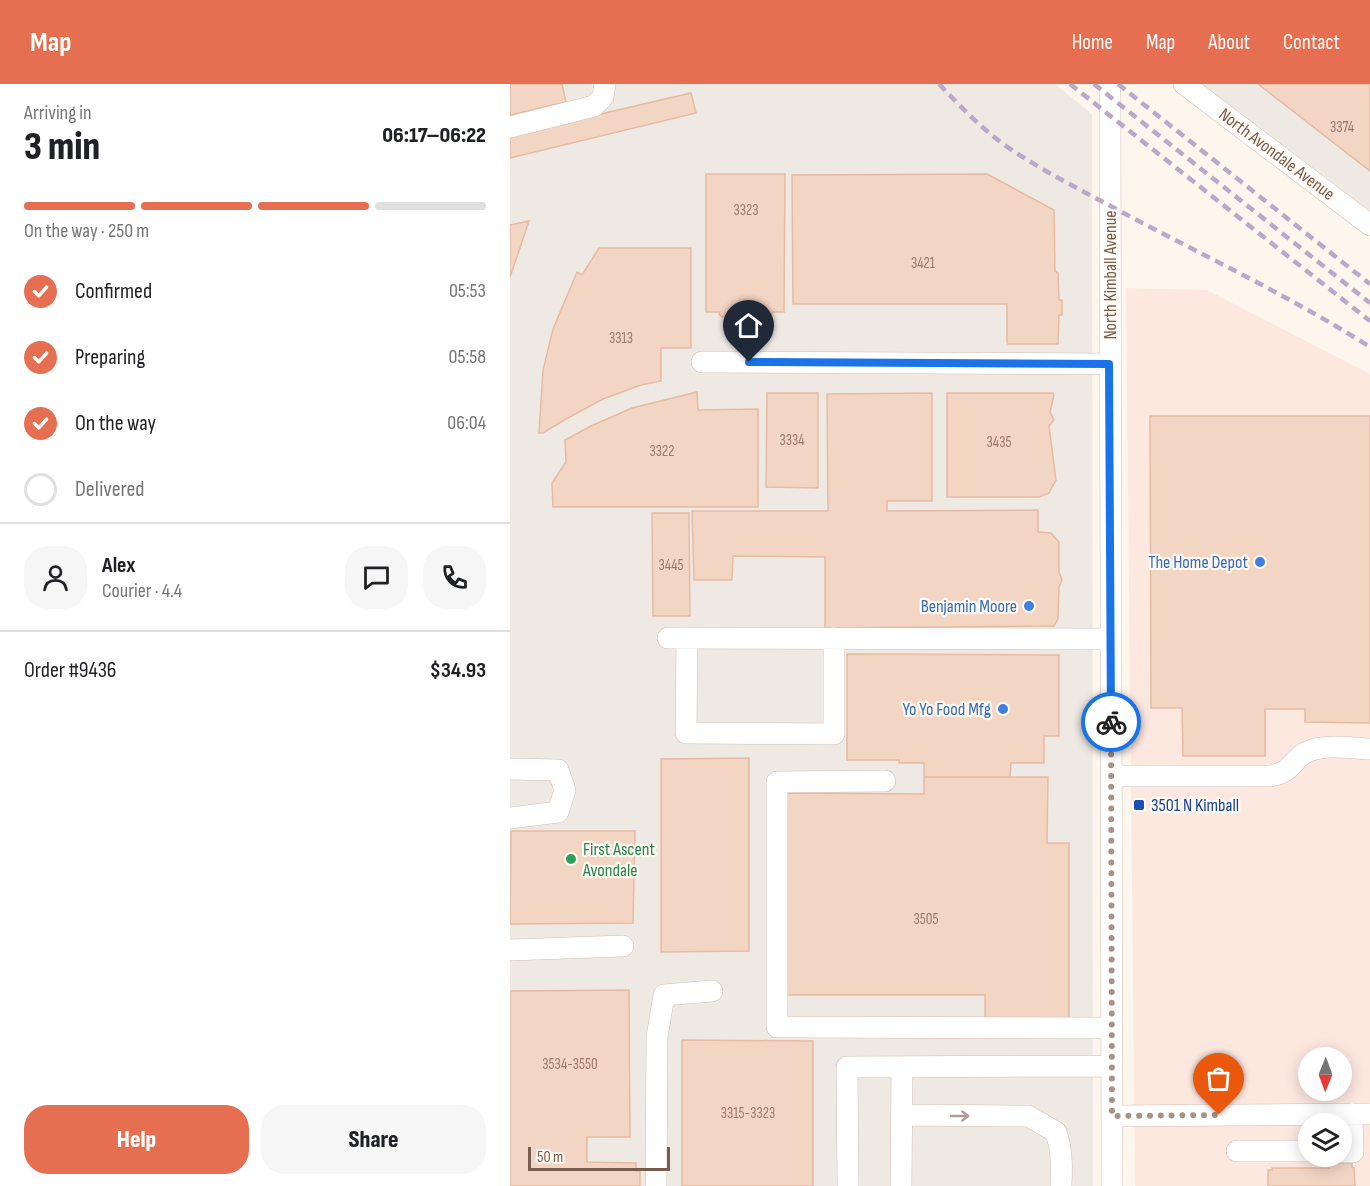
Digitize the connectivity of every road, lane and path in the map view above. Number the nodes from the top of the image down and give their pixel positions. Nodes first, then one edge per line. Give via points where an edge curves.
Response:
1 (605, 84) edge
2 (1110, 84) edge
3 (1185, 84) edge
4 (510, 127) edge
5 (1370, 225) edge
6 (702, 362) dead end
7 (1109, 364) junction
8 (834, 638) junction
9 (1111, 639) junction
10 (1370, 748) edge
11 (510, 769) edge
12 (1111, 776) junction
13 (885, 781) dead end
14 (510, 818) edge
15 (623, 946) dead end
16 (510, 950) edge
17 (712, 991) dead end
18 (1112, 1028) junction
19 (1112, 1066) junction
20 (902, 1067) junction
21 (1361, 1114) edge
22 (902, 1115) junction
23 (1112, 1116) junction
24 (1238, 1151) dead end
25 (1298, 1151) edge
26 (1352, 1152) edge
27 (656, 1186) edge
28 (848, 1186) edge
29 (901, 1186) edge
30 (1061, 1186) edge
31 (1112, 1186) edge

1 - 4 street via 603,97 594,106
2 - 7 street, North Kimball Avenue
3 - 5 street, North Avondale Avenue
6 - 7 street
7 - 9 street, North Kimball Avenue
8 - 8 street via 834,734 686,733 677,638
8 - 9 street
9 - 12 street, North Kimball Avenue
10 - 12 street via 1307,751 1288,771 1270,776
11 - 14 street via 558,770 565,790 558,812
12 - 18 street, North Kimball Avenue
13 - 18 street via 777,782 777,1028
15 - 16 street
17 - 27 street via 664,995 657,1037
18 - 19 street, North Kimball Avenue
19 - 20 street
19 - 23 street, North Kimball Avenue
20 - 22 street
20 - 28 street via 847,1067
21 - 23 street
21 - 26 street
22 - 29 street
22 -> 30 street via 1028,1116 1056,1132
23 - 31 street, North Kimball Avenue
24 - 25 street

